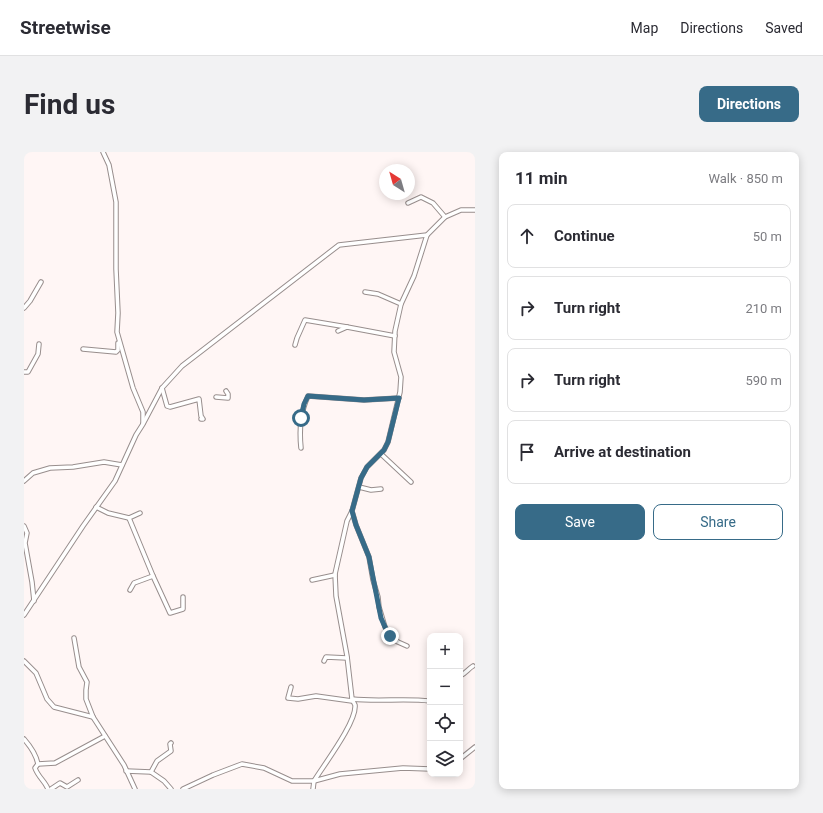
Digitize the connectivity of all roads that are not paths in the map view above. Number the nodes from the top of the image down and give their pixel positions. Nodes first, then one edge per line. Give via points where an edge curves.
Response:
1 (103, 152) edge
2 (408, 203) dead end
3 (475, 210) edge
4 (445, 217) junction
5 (427, 235) junction
6 (41, 282) dead end
7 (365, 292) dead end
8 (401, 304) junction
9 (24, 308) edge
10 (348, 327) junction
11 (338, 331) dead end
12 (117, 332) junction
13 (395, 336) junction
14 (39, 344) dead end
15 (295, 345) dead end
16 (83, 349) dead end
17 (24, 372) edge
18 (162, 388) junction
19 (226, 391) dead end
20 (216, 397) dead end
21 (399, 398) junction
22 (201, 419) dead end
23 (143, 424) junction
24 (301, 448) dead end
25 (380, 454) junction
26 (122, 465) junction
27 (24, 481) edge
28 (411, 482) dead end
29 (359, 487) junction
30 (381, 488) dead end
31 (96, 507) junction
32 (352, 511) junction
33 (140, 513) dead end
34 (129, 518) junction
35 (24, 526) edge
36 (24, 543) edge
37 (335, 575) junction
38 (153, 576) junction
39 (312, 580) dead end
40 (130, 590) dead end
41 (183, 597) dead end
42 (34, 601) junction
43 (24, 614) edge
44 (74, 638) dead end
45 (407, 646) dead end
46 (347, 658) junction
47 (24, 661) edge
48 (324, 661) dead end
49 (472, 666) dead end
50 (463, 674) edge
51 (291, 687) dead end
52 (352, 700) junction
53 (427, 701) edge
54 (93, 717) junction
55 (105, 736) junction
56 (24, 739) edge
57 (171, 743) dead end
58 (475, 747) edge
59 (463, 757) edge
60 (38, 764) junction
61 (427, 769) edge
62 (126, 771) junction
63 (151, 772) junction
64 (78, 780) dead end
65 (314, 780) junction
66 (50, 789) edge
67 (135, 789) edge
68 (171, 789) edge
69 (183, 789) edge
70 (313, 789) edge

1 - 12 street via 109,165 116,202
2 - 4 street via 421,197 433,203
3 - 4 street via 461,210
4 - 5 street
5 - 8 street via 414,276
5 - 18 street via 339,245 182,366
6 - 9 street
7 - 8 street via 378,294
8 - 13 street
10 - 11 street
10 - 13 street
10 - 15 street via 305,320
12 - 16 street via 119,345 116,352
12 - 23 street via 133,388 143,412
13 - 21 street via 394,352 401,377
14 - 17 street via 38,354 28,372
18 - 22 street via 167,406 170,407 199,399 203,420
18 - 23 street
19 - 20 street via 228,398
21 - 24 street via 364,400 308,396 301,418
21 - 25 street via 388,442
23 - 26 street
25 - 28 street
25 - 29 street via 367,467
26 - 27 street via 104,462 50,468 33,473
26 - 31 street via 115,481
29 - 30 street via 371,490
29 - 32 street
31 - 34 street
31 - 42 street
32 - 37 street via 347,521
32 - 45 street via 369,557 385,627 390,636
33 - 34 street
34 - 38 street
35 - 36 street via 27,533
36 - 42 street
37 - 39 street
37 - 46 street via 336,596
38 - 40 street via 134,583
38 - 41 street via 170,613 183,609
42 - 43 street
44 - 54 street via 79,667 87,682 86,699
46 - 48 street via 326,656
46 - 52 street
47 - 54 street via 36,673 54,707
49 - 50 street
51 - 52 street via 288,698 316,696
52 - 53 street
52 - 65 street via 355,705 352,720
54 - 55 street
55 - 60 street via 55,763
55 - 62 street
56 - 60 street
57 - 63 street via 171,751 157,761
58 - 59 street
60 - 66 street via 35,768 36,773
61 - 65 street via 403,768 340,774
62 - 63 street
62 - 67 street
63 - 68 street
64 - 66 street via 67,787 60,783
65 - 69 street via 292,781 264,768 242,764
65 - 70 street

